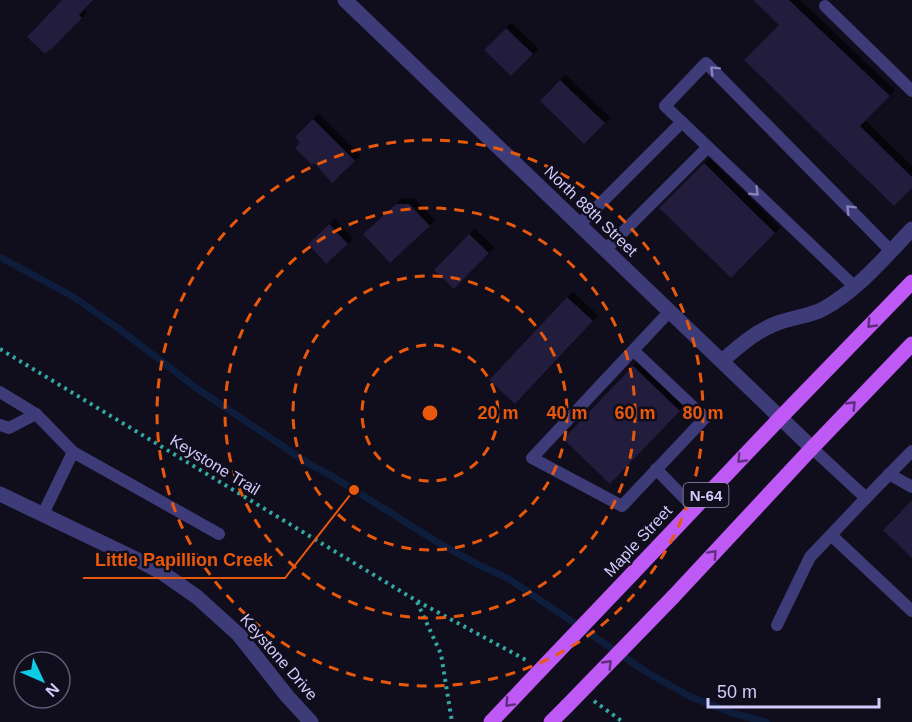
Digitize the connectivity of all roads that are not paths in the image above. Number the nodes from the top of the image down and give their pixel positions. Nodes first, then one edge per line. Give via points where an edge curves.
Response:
1 (345, 0) edge
2 (825, 6) dead end
3 (912, 91) edge
4 (682, 122) junction
5 (708, 147) junction
6 (579, 225) junction
7 (912, 229) edge
8 (605, 250) junction
9 (891, 251) junction
10 (912, 282) edge
11 (855, 287) junction
12 (670, 311) junction
13 (912, 344) edge
14 (634, 351) junction
15 (722, 361) junction
16 (0, 392) edge
17 (36, 414) junction
18 (781, 417) junction
19 (0, 425) edge
20 (812, 448) junction
21 (912, 451) edge
22 (73, 453) junction
23 (656, 469) junction
24 (889, 474) junction
25 (912, 487) edge
26 (0, 494) edge
27 (866, 498) junction
28 (694, 508) junction
29 (43, 514) junction
30 (219, 534) dead end
31 (831, 535) junction
32 (912, 611) edge
33 (777, 625) dead end
34 (310, 722) edge
35 (491, 722) edge
36 (551, 722) edge

1 - 6 street, North 88th Street
2 - 3 lane
4 - 5 lane
4 - 6 lane
9 -> 4 lane via 706,63 665,106
5 - 8 lane
5 -> 11 lane
6 - 8 street, North 88th Street
7 - 9 street
8 - 12 street, North 88th Street
9 - 11 street
10 -> 18 main road, Maple Street / N-64
11 - 15 street via 820,311 773,325 746,340
12 - 14 lane
12 - 15 street, North 88th Street
20 -> 13 main road, N-64
14 - 23 lane via 705,418
14 - 23 lane via 532,458 622,506
15 - 18 street, North 88th Street
16 - 17 lane
17 - 19 lane via 9,428
17 - 22 lane
18 - 20 street, North 88th Street
18 -> 28 main road, Maple Street / N-64
20 - 27 lane
36 -> 20 main road, N-64, bridge
21 - 24 lane
22 - 29 lane
22 - 30 lane
23 - 28 lane
24 - 25 lane
24 - 27 lane
26 - 29 street, Keystone Drive
27 - 31 lane
28 -> 35 main road, Maple Street / N-64, bridge
29 - 34 street, Keystone Drive via 164,574 197,597 239,635
31 - 32 lane
31 - 33 lane via 810,557

